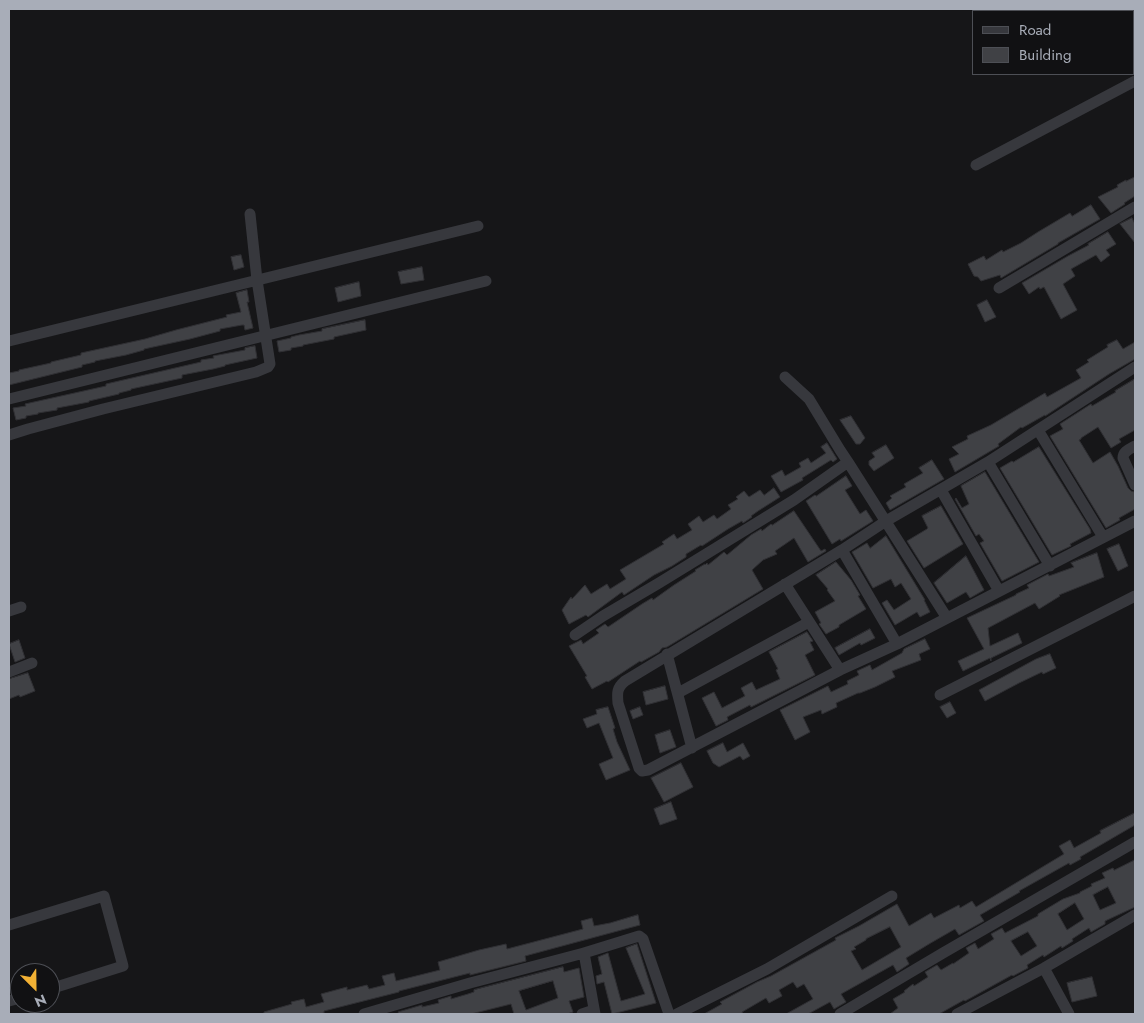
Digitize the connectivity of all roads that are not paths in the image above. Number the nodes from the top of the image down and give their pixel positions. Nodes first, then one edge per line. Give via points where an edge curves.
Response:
1 (1135, 81) edge
2 (976, 165) dead end
3 (1135, 207) edge
4 (250, 214) dead end
5 (478, 226) dead end
6 (257, 280) junction
7 (486, 281) dead end
8 (999, 288) dead end
9 (265, 335) junction
10 (9, 341) edge
11 (1135, 368) edge
12 (785, 377) dead end
13 (9, 398) edge
14 (1038, 430) junction
15 (9, 435) edge
16 (1135, 446) edge
17 (848, 462) junction
18 (988, 462) junction
19 (1135, 485) edge
20 (941, 490) junction
21 (886, 521) junction
22 (1135, 521) edge
23 (1103, 537) junction
24 (842, 550) junction
25 (1050, 566) junction
26 (785, 584) junction
27 (1000, 591) junction
28 (1135, 596) edge
29 (21, 607) dead end
30 (9, 612) edge
31 (947, 618) junction
32 (810, 622) junction
33 (575, 636) dead end
34 (897, 644) junction
35 (667, 654) junction
36 (32, 663) dead end
37 (840, 670) junction
38 (9, 672) edge
39 (678, 693) junction
40 (940, 696) dead end
41 (692, 748) junction
42 (1135, 842) edge
43 (892, 896) dead end
44 (1135, 915) edge
45 (9, 925) edge
46 (584, 953) junction
47 (1044, 968) junction
48 (60, 986) edge
49 (594, 1012) edge
50 (680, 1013) edge
51 (364, 1014) edge
52 (582, 1014) edge
53 (669, 1014) edge
54 (840, 1014) edge
55 (957, 1014) edge
56 (1068, 1014) edge

1 - 2 street
3 - 8 street
4 - 6 street
5 - 6 street
6 - 9 street
6 - 10 street
7 - 9 street
9 - 13 street
9 - 15 street via 270,364 266,369
11 - 14 street
12 - 17 street via 809,399
14 - 18 street
14 - 23 street
16 - 19 street via 1126,451 1123,458
17 - 21 street
17 - 33 street via 794,500
18 - 20 street
18 - 25 street
20 - 21 street
20 - 27 street
21 - 24 street
21 - 31 street
22 - 23 street
23 - 25 street
24 - 26 street
24 - 34 street
25 - 27 street
26 - 32 street
26 - 35 street
27 - 31 street
28 - 40 street
29 - 30 street
31 - 34 street
32 - 37 street
32 - 39 street
34 - 37 street
35 - 39 street
35 - 41 street via 618,687 618,703 642,771
36 - 38 street
37 - 41 street
39 - 41 street
42 - 54 street
43 - 50 street via 767,969
44 - 47 street
45 - 48 street via 104,896 123,966
46 - 49 street
46 - 51 street via 470,982
46 - 53 street via 641,937
47 - 55 street
47 - 56 street
49 - 52 street

